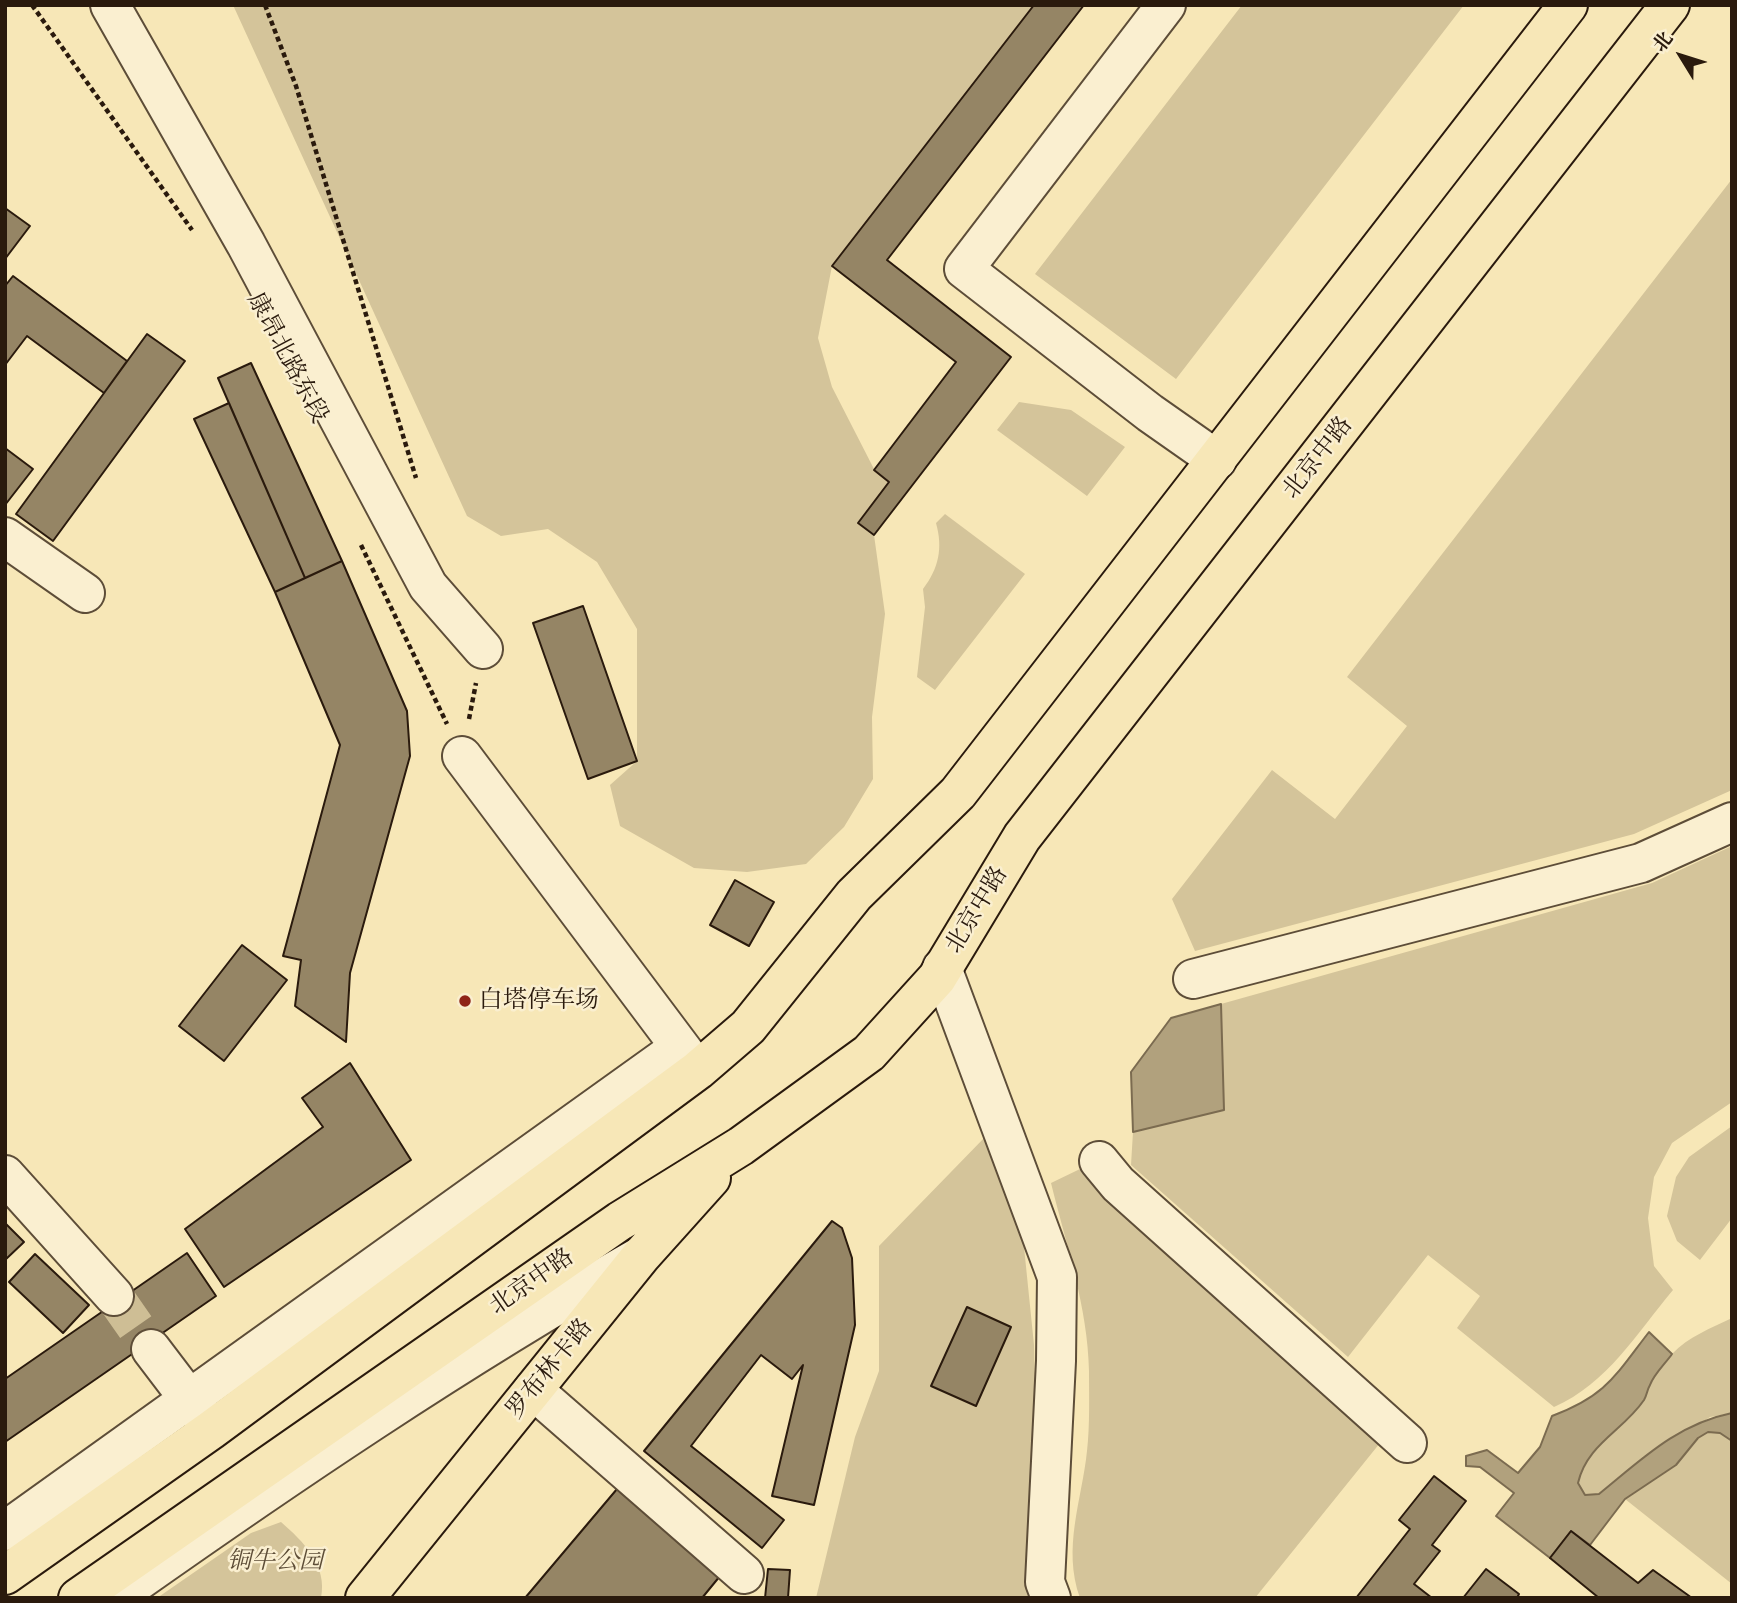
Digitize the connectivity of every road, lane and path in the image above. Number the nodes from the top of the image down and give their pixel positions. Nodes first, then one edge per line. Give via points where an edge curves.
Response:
1 (32, 5) edge
2 (110, 5) edge
3 (265, 5) edge
4 (1166, 5) edge
5 (1569, 5) edge
6 (1670, 5) edge
7 (199, 240) dead end
8 (1217, 460) junction
9 (419, 484) dead end
10 (5, 537) edge
11 (360, 544) dead end
12 (85, 593) dead end
13 (483, 649) joint
14 (462, 756) junction
15 (1732, 822) edge
16 (942, 968) junction
17 (1193, 979) dead end
18 (688, 1059) junction
19 (741, 1146) junction
20 (1099, 1161) dead end
21 (5, 1175) edge
22 (641, 1256) junction
23 (114, 1296) tunnel mouth
24 (151, 1349) tunnel mouth
25 (533, 1390) junction
26 (201, 1414) junction
27 (1407, 1443) dead end
28 (5, 1531) edge
29 (744, 1574) dead end
30 (5, 1575) edge
31 (78, 1598) edge
32 (114, 1598) edge
33 (365, 1598) edge
34 (1051, 1598) edge

1 - 7 path
2 - 13 street via 246,244 428,586
3 - 9 path via 296,86
4 - 8 street via 964,269
5 - 8 main road
6 - 16 main road, 北京中路 via 1022,837
8 - 18 main road via 958,793 855,895 748,1027
10 - 12 street
11 - 14 path
13 - 14 path
14 - 18 street
15 - 17 street via 1640,863
16 - 19 main road, 北京中路 via 869,1053
16 - 34 street via 1057,1277 1045,1582
18 - 26 main road
19 - 22 main road, 罗布林卡路
19 - 31 main road, 北京中路 via 620,1221
20 - 27 street via 1118,1184
21 - 23 street
22 - 25 main road, 罗布林卡路
22 - 32 street via 521,1324 253,1500
24 - 26 street
25 - 29 street
25 - 33 main road, 罗布林卡路
26 - 28 street
26 - 30 main road

